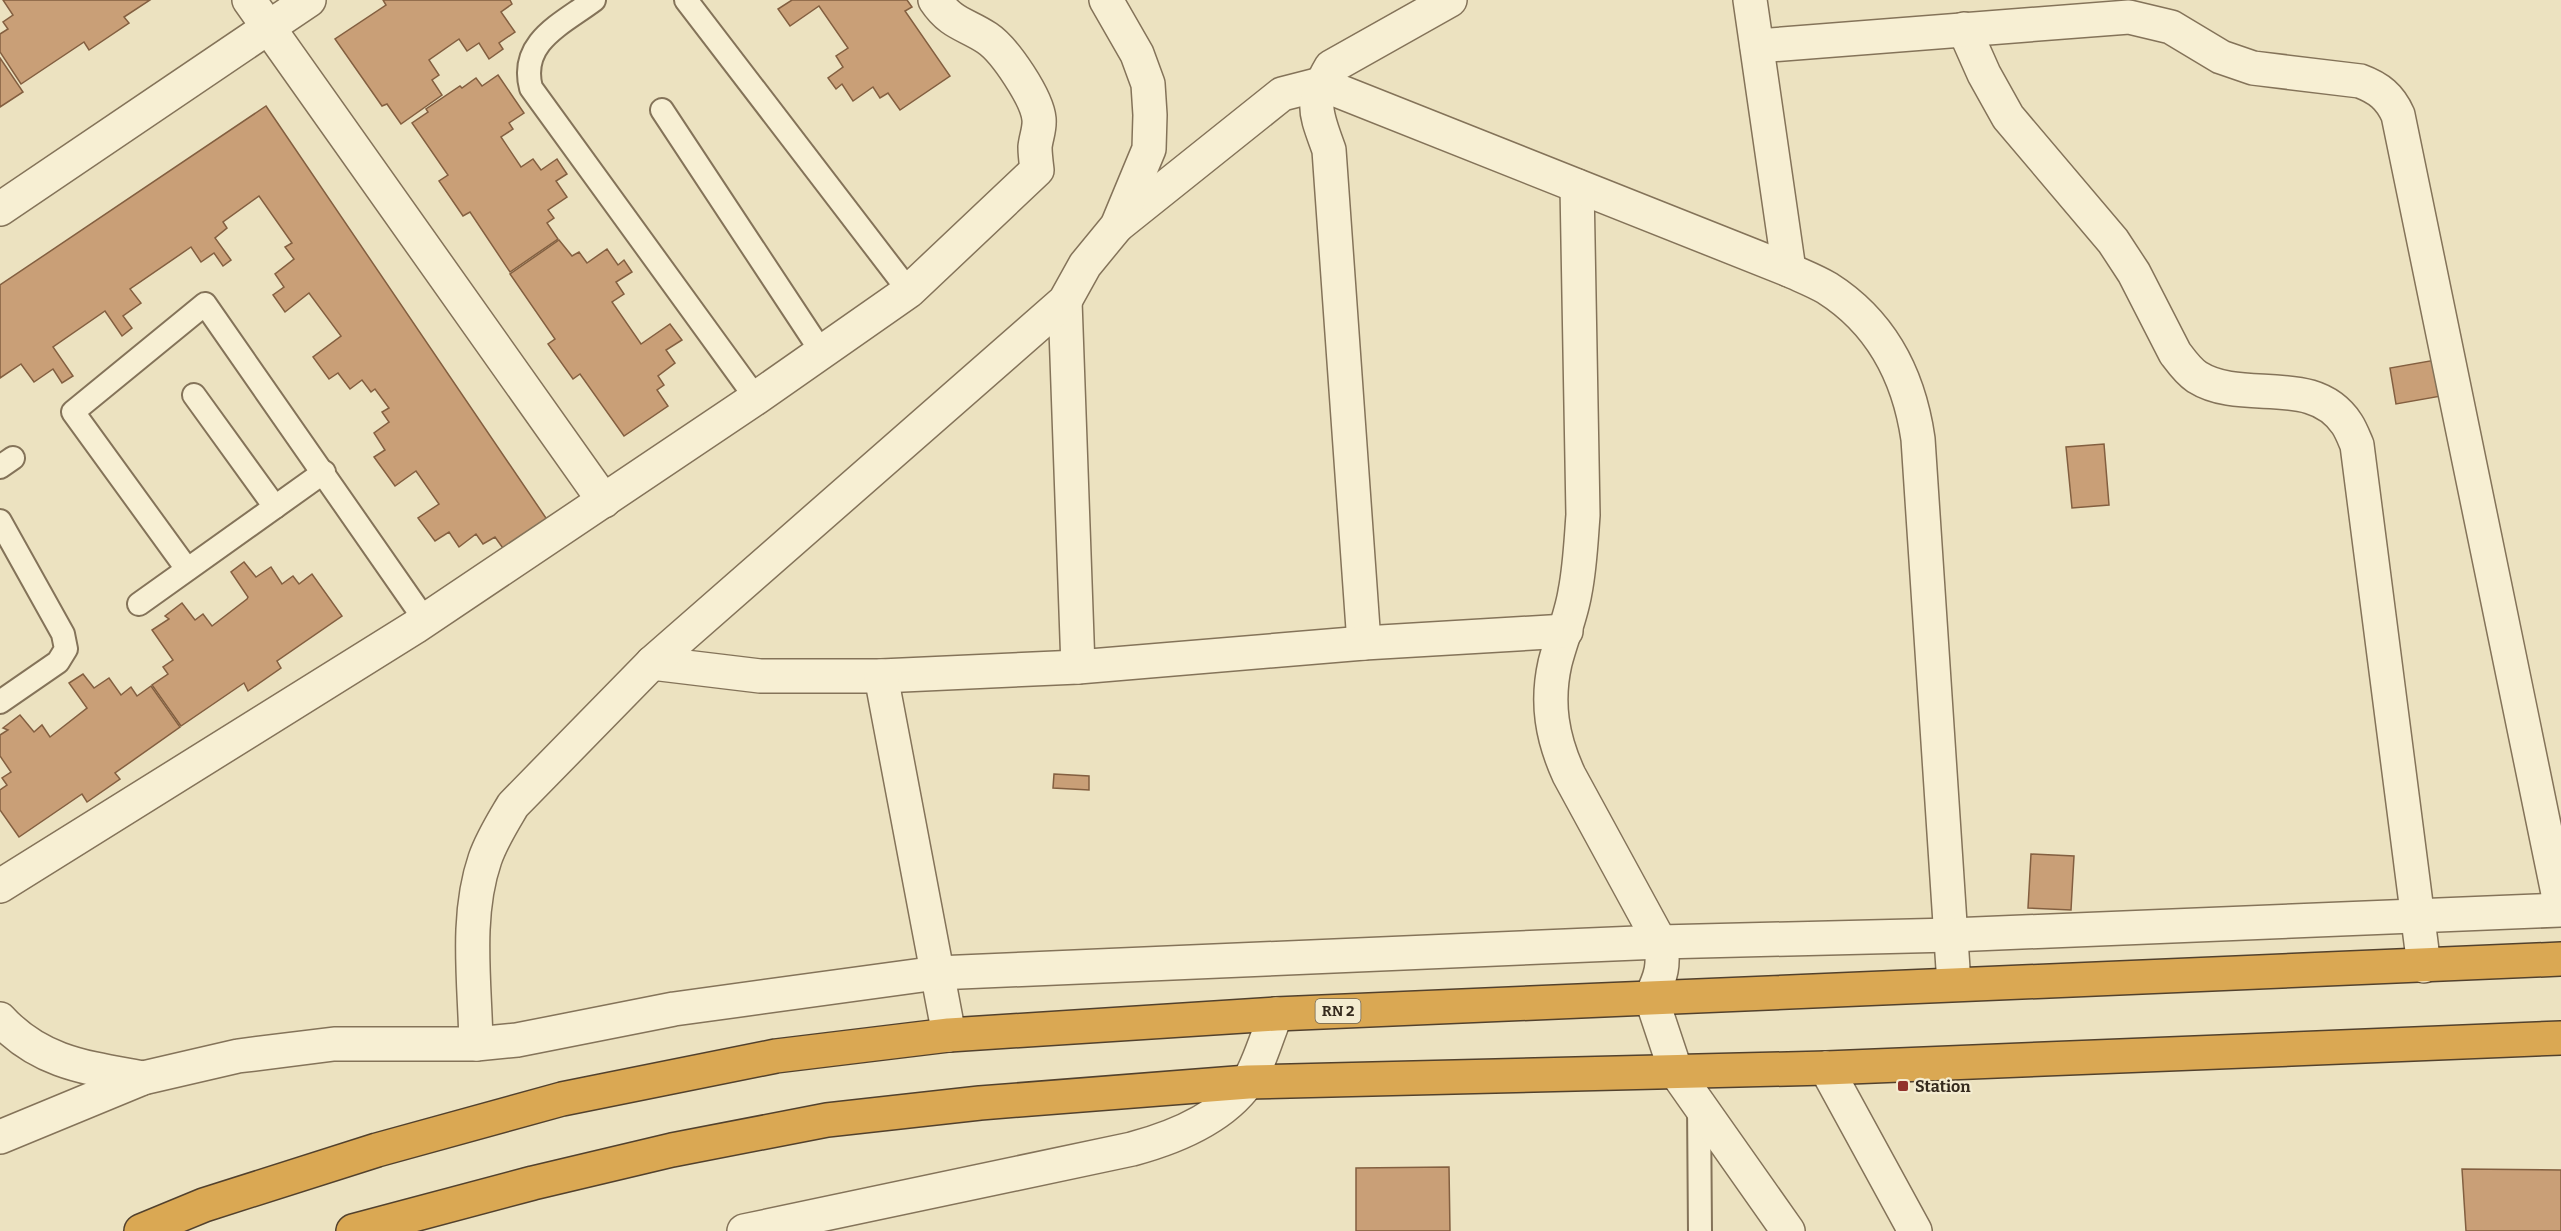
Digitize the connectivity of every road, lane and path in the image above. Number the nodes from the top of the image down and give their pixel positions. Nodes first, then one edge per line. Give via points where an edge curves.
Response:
1 (249, 0) edge
2 (309, 0) edge
3 (594, 0) edge
4 (686, 0) edge
5 (936, 0) edge
6 (1106, 0) edge
7 (1450, 0) edge
8 (1750, 0) edge
9 (268, 27) junction
10 (1964, 29) junction
11 (1757, 46) junction
12 (1321, 84) junction
13 (662, 110) dead end
14 (1577, 186) junction
15 (0, 209) edge
16 (1117, 226) junction
17 (1789, 270) junction
18 (909, 291) junction
19 (1065, 301) junction
20 (821, 351) junction
21 (194, 395) dead end
22 (756, 398) junction
23 (324, 472) junction
24 (604, 501) junction
25 (275, 507) junction
26 (0, 521) edge
27 (187, 569) junction
28 (139, 604) dead end
29 (425, 620) junction
30 (1566, 631) junction
31 (1364, 643) junction
32 (652, 663) junction
33 (1078, 667) junction
34 (881, 676) junction
35 (0, 702) edge
36 (0, 886) edge
37 (2561, 909) edge
38 (2418, 917) junction
39 (1951, 935) junction
40 (1660, 942) junction
41 (2561, 959) edge
42 (2424, 966) junction
43 (937, 972) junction
44 (1954, 984) junction
45 (1651, 997) junction
46 (1276, 1014) junction
47 (0, 1019) edge
48 (949, 1035) junction
49 (2561, 1038) edge
50 (476, 1044) junction
51 (1826, 1068) junction
52 (1676, 1072) junction
53 (143, 1078) junction
54 (1248, 1082) junction
55 (1699, 1104) junction
56 (0, 1137) edge
57 (861, 1218) edge
58 (141, 1231) edge
59 (353, 1231) edge
60 (744, 1231) edge
61 (1700, 1231) edge
62 (1788, 1231) edge
63 (1915, 1231) edge

1 - 9 street
2 - 9 street
3 - 22 lane via 537,44 528,64 531,88
4 - 18 lane
5 - 18 street via 951,18 996,45 1035,102 1039,117 1037,170
6 - 16 street via 1137,54 1148,84 1150,115 1149,149
7 - 12 street via 1331,67
8 - 11 street
9 - 15 street
9 - 24 street
10 - 11 street
10 - 37 street via 2128,17 2151,21 2171,27 2221,57 2245,66 2360,81 2376,87 2394,106
10 - 38 street via 2008,117 2113,241 2184,365 2195,376 2224,388 2309,395 2331,406 2347,424 2357,445
11 - 17 street
12 - 14 street
12 - 16 street via 1282,94
12 - 31 street via 1315,112 1329,150
13 - 20 lane
14 - 17 street
14 - 30 street via 1583,514 1581,554
16 - 19 street via 1085,265
17 - 39 street via 1826,288 1867,322 1903,377 1913,407
18 - 20 street
19 - 32 street
19 - 33 street
20 - 22 street
21 - 25 lane
22 - 24 street
23 - 25 lane
23 - 27 lane via 205,303 74,412
23 - 29 lane
24 - 29 street
25 - 27 lane
26 - 35 lane via 63,634 66,649 58,662
27 - 28 lane
29 - 36 street
30 - 31 street
30 - 40 street via 1551,684 1552,730 1558,753
31 - 33 street
32 - 34 street via 760,676
32 - 50 street via 513,805 497,830 483,868 474,917
33 - 34 street
34 - 43 street
37 - 38 street
38 - 39 street
38 - 42 street
39 - 40 street
39 - 44 street
40 - 43 street
40 - 45 street via 1663,965
41 - 42 highway, RN 2
42 - 44 highway, RN 2
43 - 48 street
43 - 50 street via 674,1010 537,1037
44 - 45 highway, RN 2
45 - 46 highway, RN 2
45 - 52 street
46 - 48 highway, RN 2
46 - 54 street
47 - 53 street via 25,1042 47,1055 71,1064
48 - 58 highway, RN 2 via 776,1056 562,1100 377,1150 204,1205
49 - 51 highway
50 - 53 street via 286,1048
51 - 52 highway
51 - 63 street
52 - 54 highway
52 - 55 street
53 - 56 street
54 - 57 street via 1214,1113 1153,1143
54 - 59 highway via 980,1103 827,1120 672,1150
55 - 61 lane
55 - 62 street
57 - 60 street

